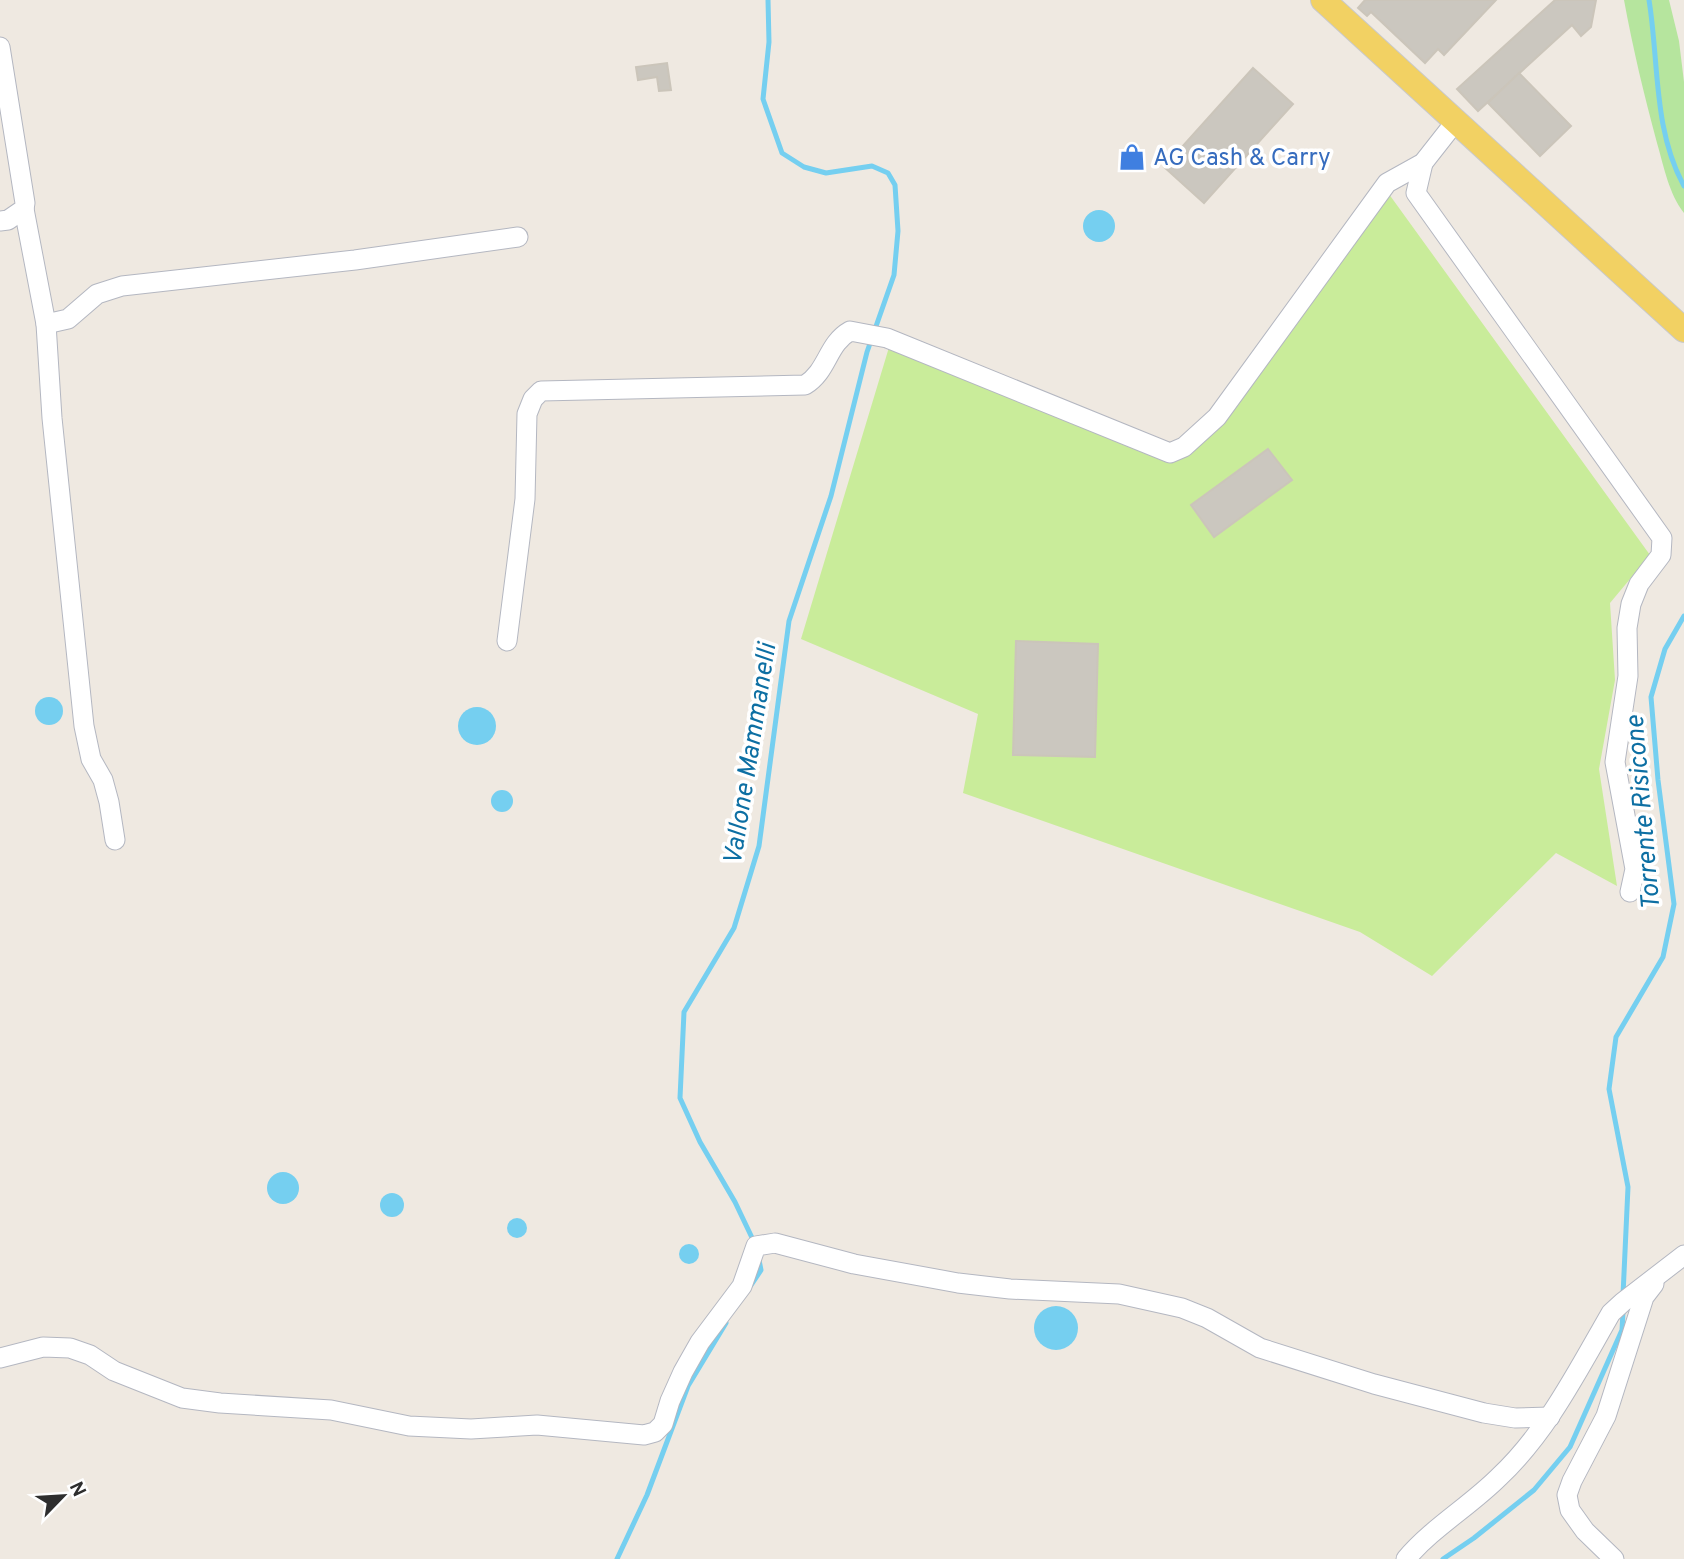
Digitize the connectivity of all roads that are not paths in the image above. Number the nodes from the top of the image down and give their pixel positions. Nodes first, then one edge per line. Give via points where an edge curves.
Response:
1 (1323, 0) edge
2 (0, 47) edge
3 (1455, 121) junction
4 (1423, 163) junction
5 (24, 209) junction
6 (0, 221) edge
7 (518, 237) dead end
8 (46, 324) junction
9 (1684, 330) edge
10 (507, 641) dead end
11 (115, 840) dead end
12 (1630, 892) dead end
13 (1684, 1255) edge
14 (1661, 1275) junction
15 (0, 1358) edge
16 (1550, 1417) junction
17 (1406, 1559) edge
18 (1614, 1559) edge

1 - 3 main road
2 - 5 street
3 - 4 street
3 - 9 main road
4 - 10 street via 1387,183 1217,417 1184,447 1170,453 887,338 861,332 839,337 817,378 805,385 541,391 527,414 525,499
4 - 12 street via 1416,193 1662,538 1661,555 1639,584 1627,628 1628,676 1615,762 1635,869
5 - 6 street
5 - 8 street
7 - 8 street via 122,286 97,294 68,319
8 - 11 street via 84,726 90,759 109,802
13 - 14 street
14 - 16 street via 1612,1313
14 - 18 street via 1644,1297 1606,1416 1567,1495 1570,1510 1585,1531
15 - 16 street via 43,1347 70,1348 182,1398 220,1404 331,1410 409,1426 471,1430 537,1425 644,1434 663,1424 683,1372 741,1286 756,1245 775,1243 854,1264 958,1283 1119,1294 1182,1308 1260,1348 1310,1365 1484,1413 1515,1419
16 - 17 street via 1500,1477

